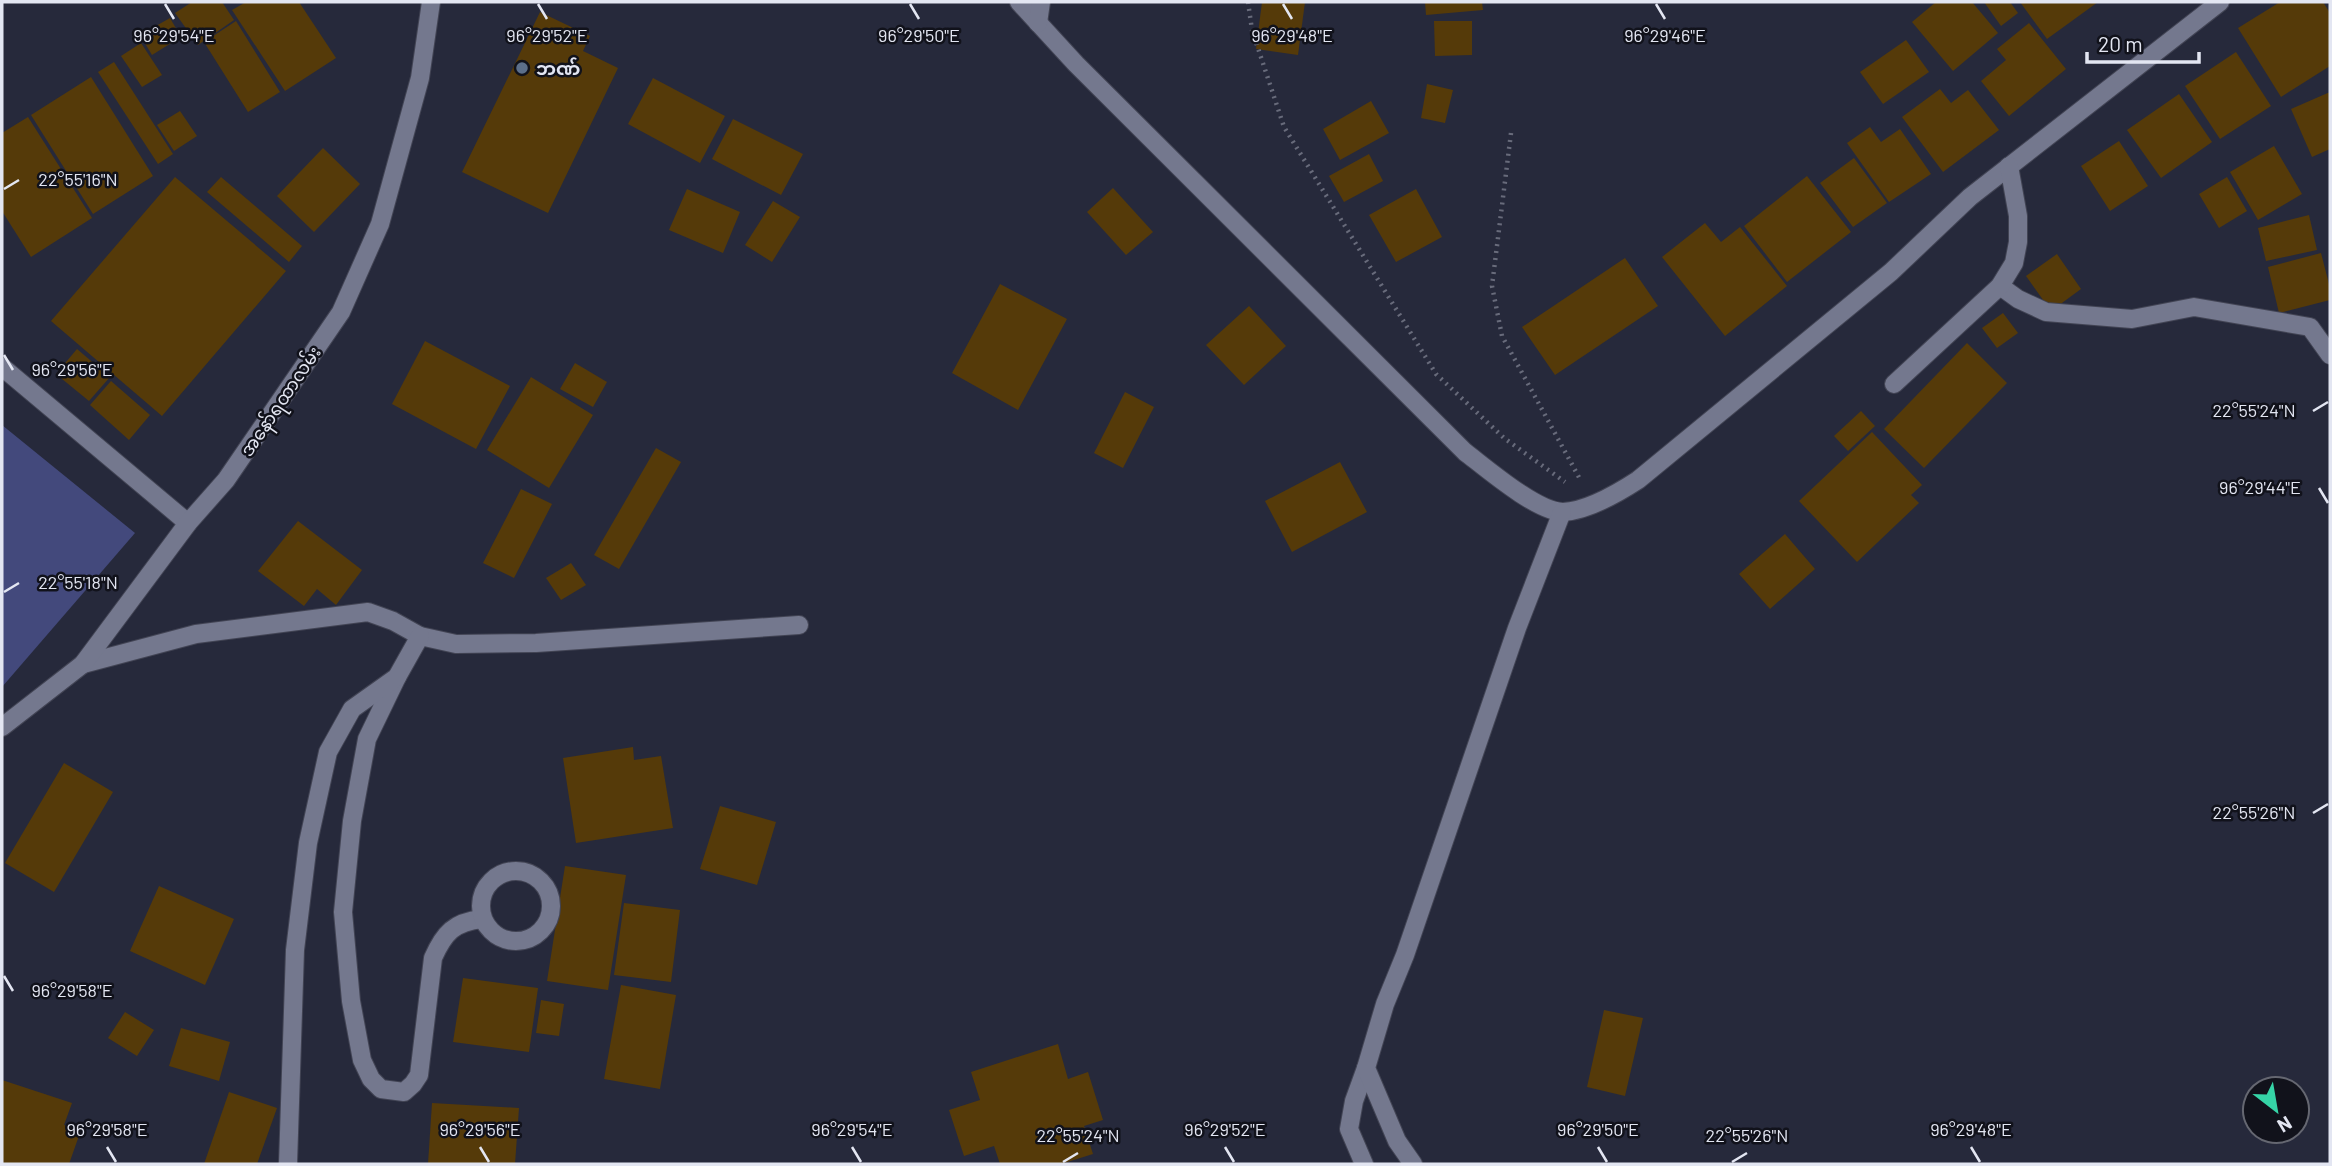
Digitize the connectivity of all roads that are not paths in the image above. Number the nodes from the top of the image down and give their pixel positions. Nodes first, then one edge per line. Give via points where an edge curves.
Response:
1 (431, 2) edge
2 (1020, 2) edge
3 (1041, 2) edge
4 (2205, 2) edge
5 (2220, 2) edge
6 (1038, 23) junction
7 (2165, 46) junction
8 (2009, 166) junction
9 (2000, 286) junction
10 (2330, 355) edge
11 (2, 367) edge
12 (1894, 384) dead end
13 (1562, 512) junction
14 (188, 523) junction
15 (799, 625) dead end
16 (420, 636) junction
17 (83, 664) junction
18 (397, 677) junction
19 (2, 727) edge
20 (482, 919) junction
21 (1366, 1068) junction
22 (288, 1164) edge
23 (1364, 1164) edge
24 (1413, 1164) edge

1 - 14 street, အ‌နော်‌ရထာလမ်း via 420,78 380,224 341,312 226,480
2 - 6 street
3 - 6 street
4 - 7 street
5 - 7 street
6 - 13 street via 1465,452 1514,489
7 - 8 street
8 - 9 street via 2018,242 2014,263
8 - 13 street via 1891,272 1638,481 1615,495
9 - 10 street via 2046,312 2133,319 2194,307 2310,327
9 - 12 street
11 - 14 street
13 - 21 street via 1517,628
14 - 17 street, အ‌နော်‌ရထာလမ်း
15 - 16 street via 536,643 456,644
16 - 17 street via 368,612 196,634
16 - 18 street
17 - 19 street, အ‌နော်‌ရထာလမ်း
18 - 20 street via 367,739 352,821 343,912 362,1060 381,1090 404,1092 419,1075 433,958 441,940 454,928
18 - 22 street via 352,709 328,752 322,778 308,843 295,950
20 - 20 street via 497,936 529,939 546,925 552,904 549,893 533,875 509,871 488,884
21 - 23 street via 1349,1129
21 - 24 street via 1397,1141

